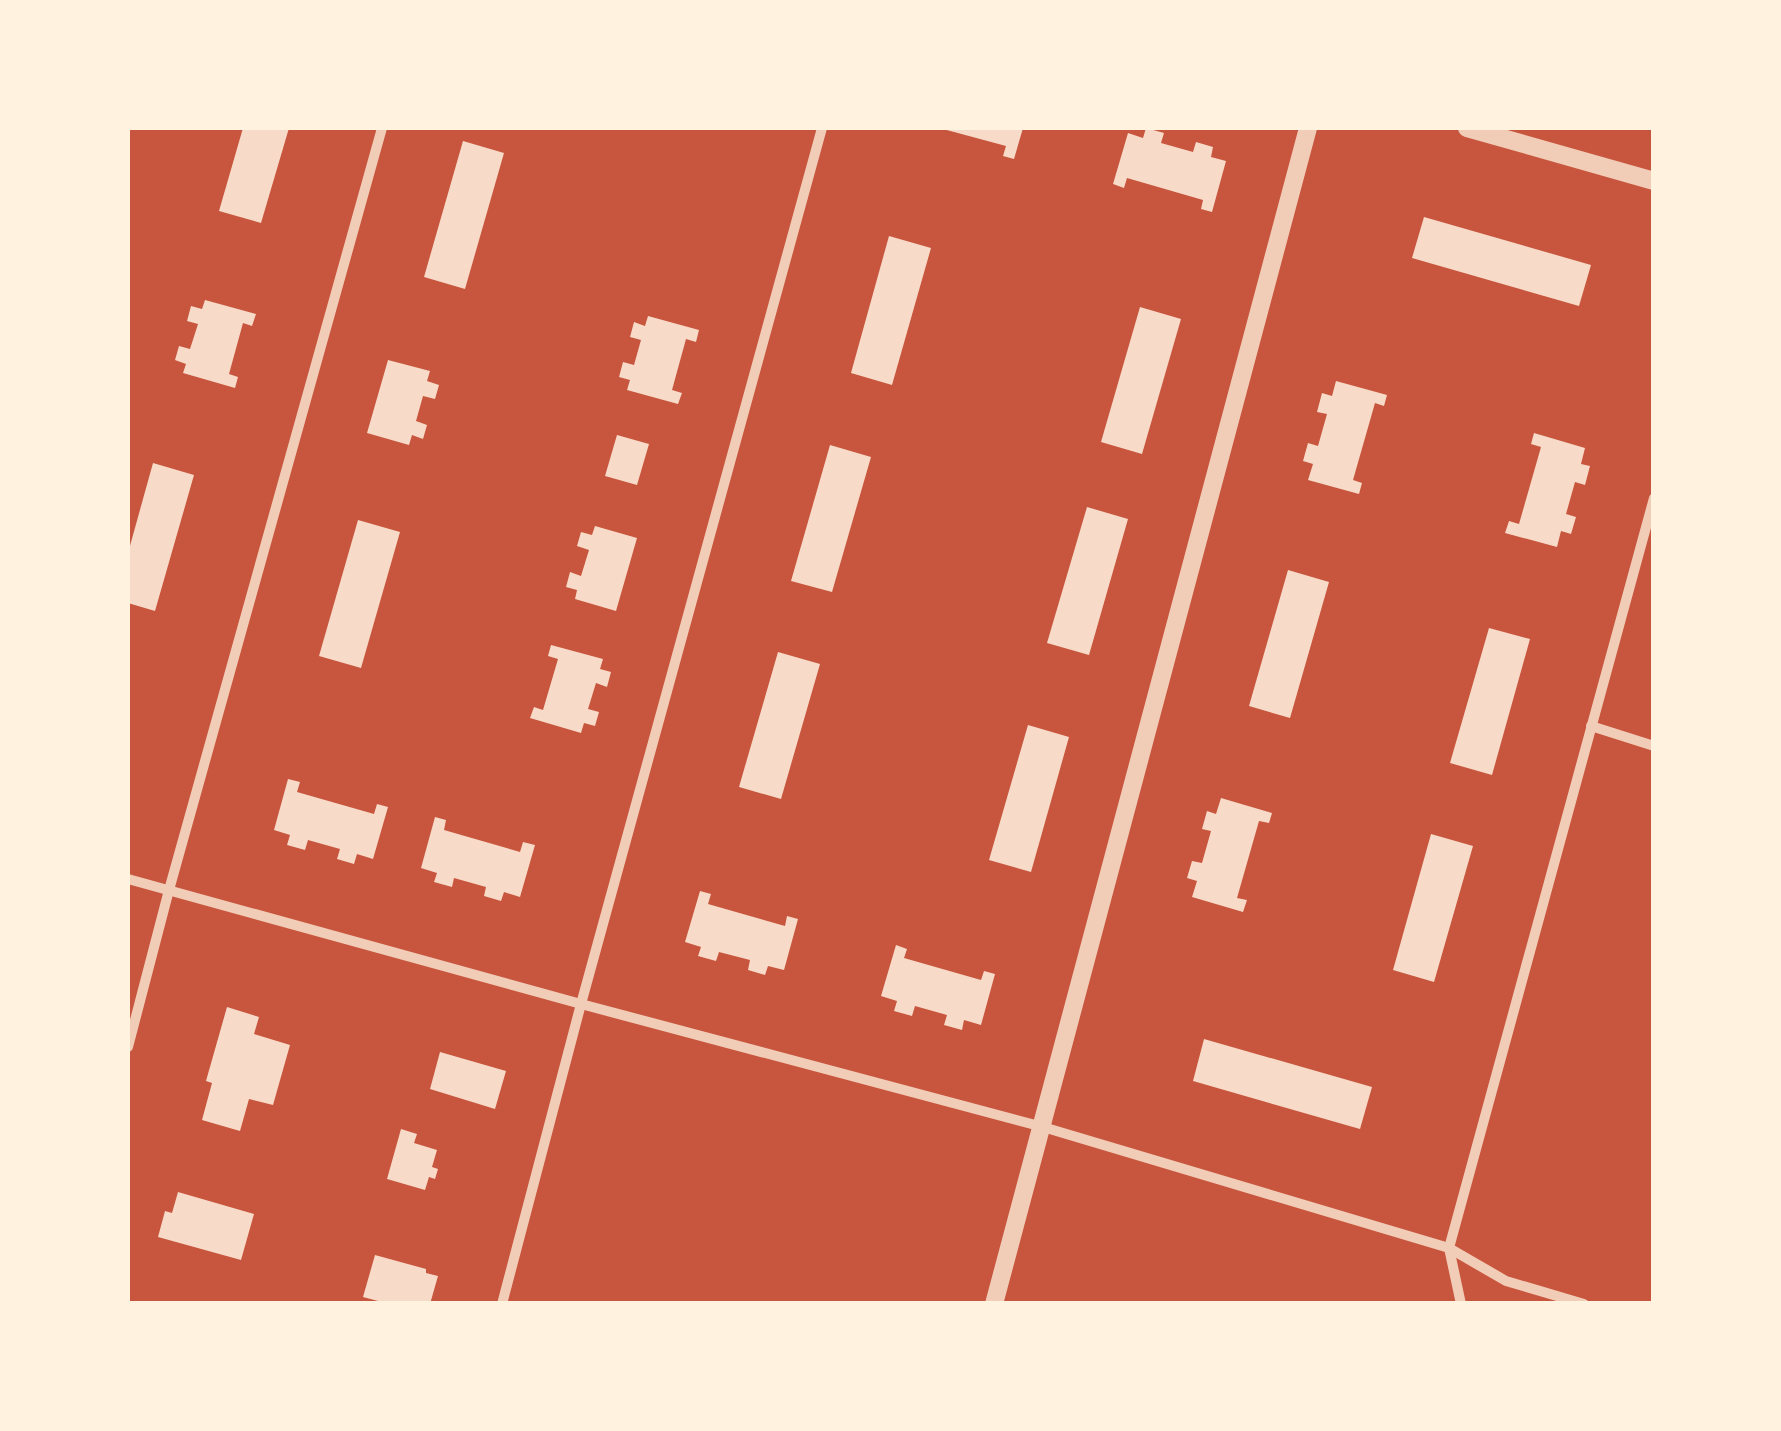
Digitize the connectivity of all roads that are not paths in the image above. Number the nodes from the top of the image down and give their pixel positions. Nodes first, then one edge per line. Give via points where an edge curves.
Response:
1 (382, 128) edge
2 (822, 128) edge
3 (1308, 128) edge
4 (1467, 128) edge
5 (1654, 180) edge
6 (1654, 498) edge
7 (1591, 726) junction
8 (1654, 746) edge
9 (128, 878) edge
10 (169, 890) junction
11 (580, 1004) junction
12 (128, 1047) edge
13 (1043, 1127) junction
14 (1449, 1248) junction
15 (502, 1304) edge
16 (994, 1304) edge
17 (1461, 1304) edge
18 (1584, 1304) edge

1 - 10 street
2 - 11 street
3 - 13 street
4 - 5 street
6 - 7 street
7 - 8 street
7 - 14 street
9 - 10 street
10 - 11 street
10 - 12 street
11 - 13 street
11 - 15 street
13 - 14 street
13 - 16 street
14 - 17 street
14 - 18 street via 1506,1281

